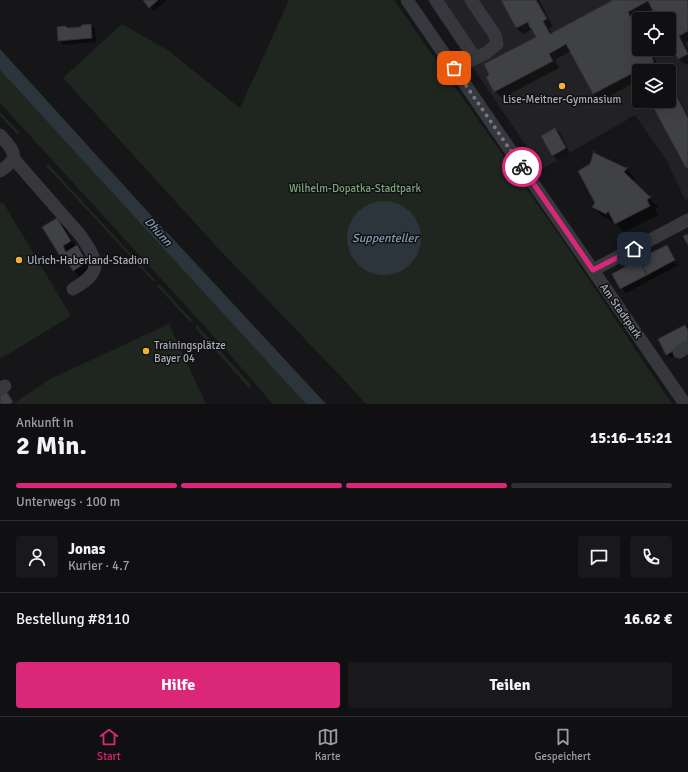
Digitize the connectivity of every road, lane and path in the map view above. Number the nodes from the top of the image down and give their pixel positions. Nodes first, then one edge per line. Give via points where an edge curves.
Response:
1 (407, 0) edge
2 (436, 0) edge
3 (471, 0) edge
4 (475, 58) junction
5 (454, 68) junction
6 (0, 135) edge
7 (13, 158) junction
8 (0, 171) edge
9 (688, 220) edge
10 (593, 270) junction
11 (73, 289) dead end
12 (685, 404) edge

1 - 5 street, Am Stadtpark
2 - 4 street
3 - 4 street via 495,35 497,44
4 - 5 street
5 - 10 street, Am Stadtpark
6 - 7 street via 12,149
7 - 8 street via 10,164
7 - 11 street via 90,249 95,260 95,268 85,282
9 - 10 street
10 - 12 street, Am Stadtpark

